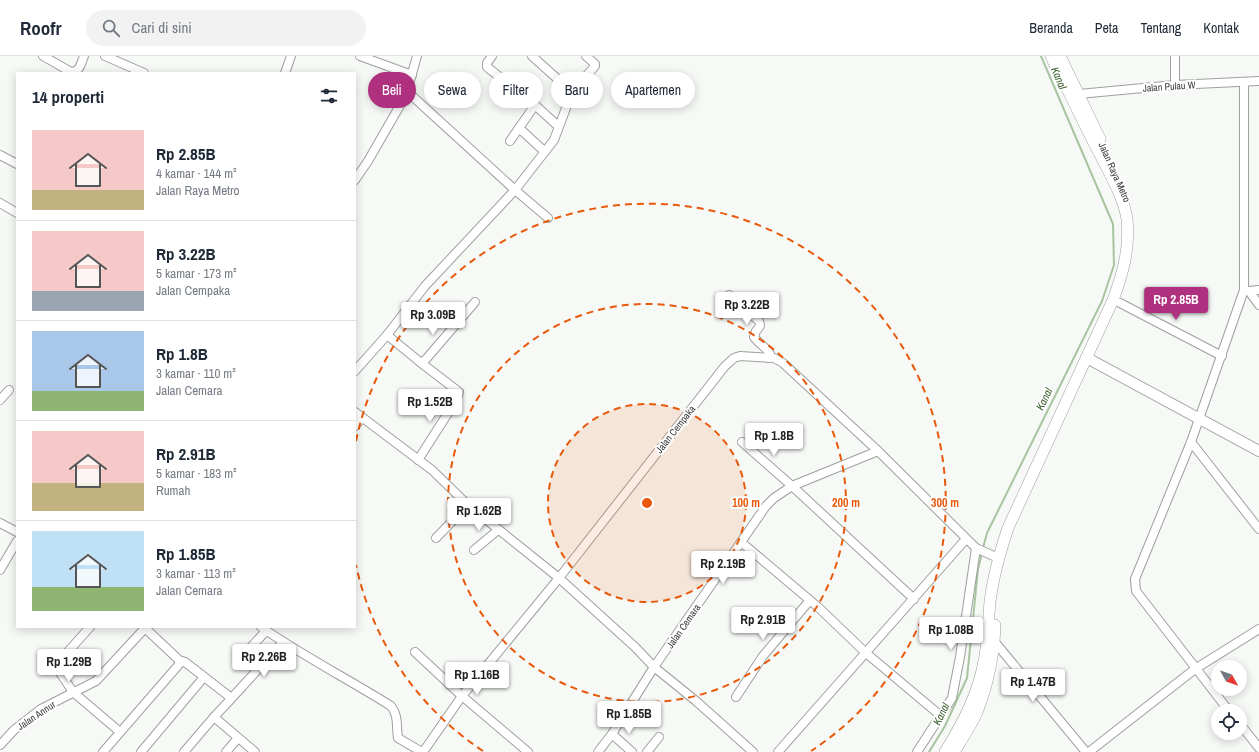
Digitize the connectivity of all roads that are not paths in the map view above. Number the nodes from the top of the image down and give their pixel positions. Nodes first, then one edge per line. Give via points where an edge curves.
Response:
1 (43, 56) edge
2 (84, 56) edge
3 (105, 56) edge
4 (290, 56) edge
5 (360, 56) edge
6 (417, 56) edge
7 (492, 56) edge
8 (532, 56) edge
9 (586, 56) edge
10 (1051, 56) edge
11 (1060, 56) edge
12 (1174, 56) edge
13 (142, 72) edge
14 (285, 72) edge
15 (404, 72) edge
16 (413, 72) edge
17 (493, 72) edge
18 (590, 72) edge
19 (551, 73) edge
20 (1259, 81) edge
21 (1244, 82) junction
22 (1175, 85) junction
23 (1075, 96) junction
24 (416, 98) edge
25 (399, 108) edge
26 (533, 108) edge
27 (538, 108) edge
28 (565, 108) edge
29 (558, 126) junction
30 (519, 128) junction
31 (1094, 133) junction
32 (510, 141) dead end
33 (544, 151) junction
34 (0, 155) edge
35 (16, 163) edge
36 (357, 175) edge
37 (515, 190) junction
38 (0, 203) edge
39 (16, 209) edge
40 (548, 218) dead end
41 (1259, 290) edge
42 (1246, 291) junction
43 (729, 295) dead end
44 (475, 302) dead end
45 (1120, 303) junction
46 (1259, 305) edge
47 (387, 335) junction
48 (1222, 356) junction
49 (768, 358) junction
50 (1090, 359) junction
51 (420, 362) junction
52 (356, 369) edge
53 (8, 390) dead end
54 (0, 400) edge
55 (356, 413) edge
56 (362, 418) junction
57 (1199, 419) junction
58 (356, 425) edge
59 (742, 442) dead end
60 (1192, 442) junction
61 (878, 451) junction
62 (1259, 451) edge
63 (418, 460) junction
64 (792, 486) junction
65 (468, 505) junction
66 (0, 523) edge
67 (1259, 529) edge
68 (498, 530) junction
69 (16, 531) edge
70 (436, 538) dead end
71 (966, 539) junction
72 (741, 542) junction
73 (16, 543) edge
74 (978, 549) junction
75 (474, 550) dead end
76 (996, 557) junction
77 (0, 570) edge
78 (558, 578) junction
79 (914, 599) junction
80 (810, 600) junction
81 (89, 628) edge
82 (145, 628) edge
83 (147, 628) edge
84 (263, 629) edge
85 (1259, 629) edge
86 (994, 641) junction
87 (283, 642) junction
88 (415, 652) dead end
89 (866, 653) junction
90 (239, 660) dead end
91 (180, 662) junction
92 (654, 667) junction
93 (1196, 669) junction
94 (204, 677) junction
95 (73, 692) junction
96 (462, 696) junction
97 (736, 697) dead end
98 (229, 701) junction
99 (1224, 704) edge
100 (941, 716) junction
101 (214, 717) junction
102 (120, 732) junction
103 (1247, 733) edge
104 (612, 734) junction
105 (659, 737) dead end
106 (238, 738) junction
107 (0, 745) edge
108 (1259, 748) edge
109 (103, 752) edge
110 (141, 752) edge
111 (184, 752) edge
112 (226, 752) edge
113 (255, 752) edge
114 (423, 752) edge
115 (528, 752) edge
116 (598, 752) edge
117 (632, 752) edge
118 (647, 752) edge
119 (753, 752) edge
120 (778, 752) edge
121 (917, 752) edge
122 (945, 752) edge
123 (954, 752) edge
124 (1087, 752) edge

1 - 2 street via 74,72 79,69
3 - 13 street
4 - 14 street
5 - 15 street
6 - 16 street
7 - 17 street via 487,67
8 - 19 street
9 - 18 street via 595,64
10 - 23 highway
11 - 23 highway
12 - 22 street
20 - 21 street, Jalan Pulau W
21 - 22 street, Jalan Pulau W
21 - 42 street
22 - 23 street, Jalan Pulau W
23 - 31 highway
24 - 37 street
25 - 36 street
26 - 30 street
27 - 29 street
28 - 29 street
29 - 33 street via 554,140
30 - 32 street
30 - 33 street
31 - 45 highway, Jalan Raya Metro via 1120,178 1133,217 1133,259
31 - 50 highway via 1122,202 1127,218 1128,238 1122,277
33 - 37 street
34 - 35 street
37 - 40 street
37 - 47 street via 425,286
38 - 39 street
41 - 42 street
42 - 46 street
42 - 48 street
43 - 49 street via 759,321 760,326 754,337 770,354
44 - 51 street via 427,358
45 - 48 street
45 - 50 highway, Jalan Raya Metro
47 - 51 street
47 - 52 street
48 - 57 street
49 - 61 street, Jalan Cempaka via 783,363
49 - 78 street, Jalan Cempaka via 740,356 725,366
50 - 57 main road
50 - 76 highway
50 - 86 highway via 1014,531 1004,560 996,602
51 - 63 street via 459,392
53 - 54 street
55 - 56 street
56 - 58 street
56 - 63 street
57 - 60 street
57 - 62 main road
59 - 64 street
60 - 67 street
60 - 93 street via 1135,579 1135,588
61 - 64 street, Jalan Cemara
61 - 71 street, Jalan Cempaka
63 - 65 street
64 - 72 street, Jalan Cemara via 766,506
64 - 79 street
65 - 68 street
65 - 70 street
66 - 69 street
68 - 75 street
68 - 78 street
71 - 74 street, Jalan Cempaka
71 - 79 street
72 - 80 street
72 - 92 street, Jalan Cemara
73 - 77 street
74 - 76 street, Jalan Cempaka
74 - 100 street via 955,689
76 - 122 highway via 982,672 969,710
78 - 92 street
78 - 96 street, Jalan Cempaka
79 - 89 street
80 - 89 street
80 - 97 street via 763,656
81 - 95 street via 57,666
82 - 95 street, Jalan Annur via 100,678
83 - 91 street
84 - 87 street
84 - 90 street
85 - 93 street
86 - 123 highway via 985,692
86 - 124 street
87 - 98 street
87 - 114 street via 391,706 397,717 398,738
88 - 96 street
89 - 100 street
89 - 120 street
91 - 94 street via 186,662
91 - 102 street
92 - 104 street, Jalan Cemara
92 - 119 street
93 - 99 street
93 - 124 street
94 - 98 street via 230,697
94 - 110 street
95 - 102 street
95 - 107 street, Jalan Annur via 42,709 14,730
96 - 114 street, Jalan Cempaka
96 - 115 street
98 - 101 street
100 - 121 street
101 - 106 street
101 - 111 street
102 - 109 street
103 - 108 street
104 - 116 street, Jalan Cemara
104 - 117 street
105 - 118 street
106 - 112 street
106 - 113 street

